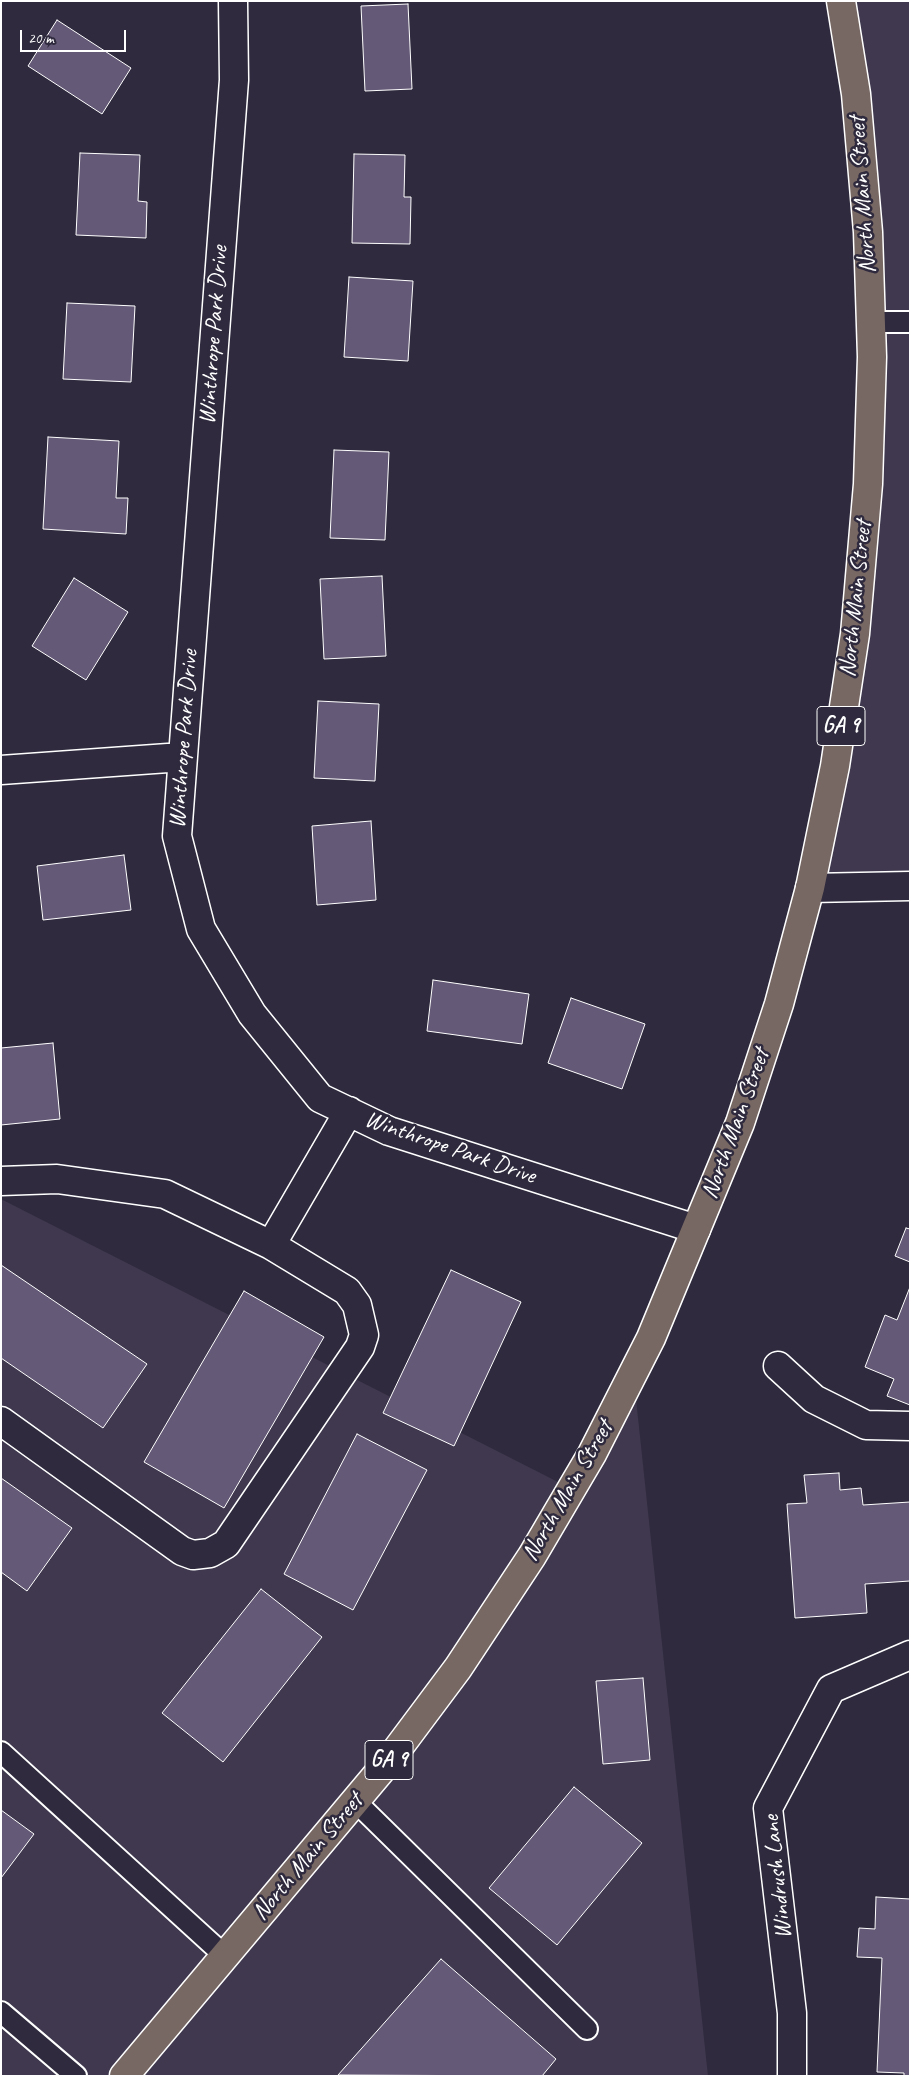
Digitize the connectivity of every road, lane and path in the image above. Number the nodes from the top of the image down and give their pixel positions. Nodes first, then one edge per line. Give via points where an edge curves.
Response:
1 (233, 1) edge
2 (841, 1) edge
3 (870, 322) junction
4 (910, 322) edge
5 (182, 757) junction
6 (1, 770) edge
7 (910, 886) edge
8 (810, 888) junction
9 (349, 1111) junction
10 (1, 1181) edge
11 (696, 1229) junction
12 (271, 1245) junction
13 (778, 1366) dead end
14 (1, 1422) edge
15 (910, 1426) edge
16 (910, 1655) edge
17 (1, 1752) edge
18 (355, 1801) junction
19 (225, 1956) junction
20 (1, 2012) edge
21 (587, 2029) dead end
22 (76, 2076) edge
23 (124, 2076) edge
24 (792, 2076) edge

1 - 5 street, Winthrope Park Drive via 234,80
2 - 3 main road, North Main Street / GA 9 via 856,94 868,232
3 - 4 lane
3 - 8 main road, North Main Street / GA 9 via 868,484 855,634 835,766
5 - 6 street
5 - 9 street, Winthrope Park Drive via 177,836 201,929 252,1014 320,1098
7 - 8 street
8 - 11 main road, North Main Street / GA 9 via 779,1004 740,1123
9 - 11 street, Winthrope Park Drive via 389,1131
9 - 12 street
10 - 12 street via 57,1179 165,1194
11 - 18 main road, North Main Street / GA 9 via 651,1338 592,1454 532,1556 458,1668
12 - 14 street via 347,1291 357,1305 364,1335 360,1346 226,1544 210,1553 193,1555 182,1551
13 - 15 street via 814,1399 866,1425
16 - 24 street, Windrush Lane via 831,1689 768,1808 792,2013
17 - 19 lane
18 - 19 main road, North Main Street / GA 9
18 - 21 lane
19 - 23 main road, North Main Street / GA 9
20 - 22 lane

